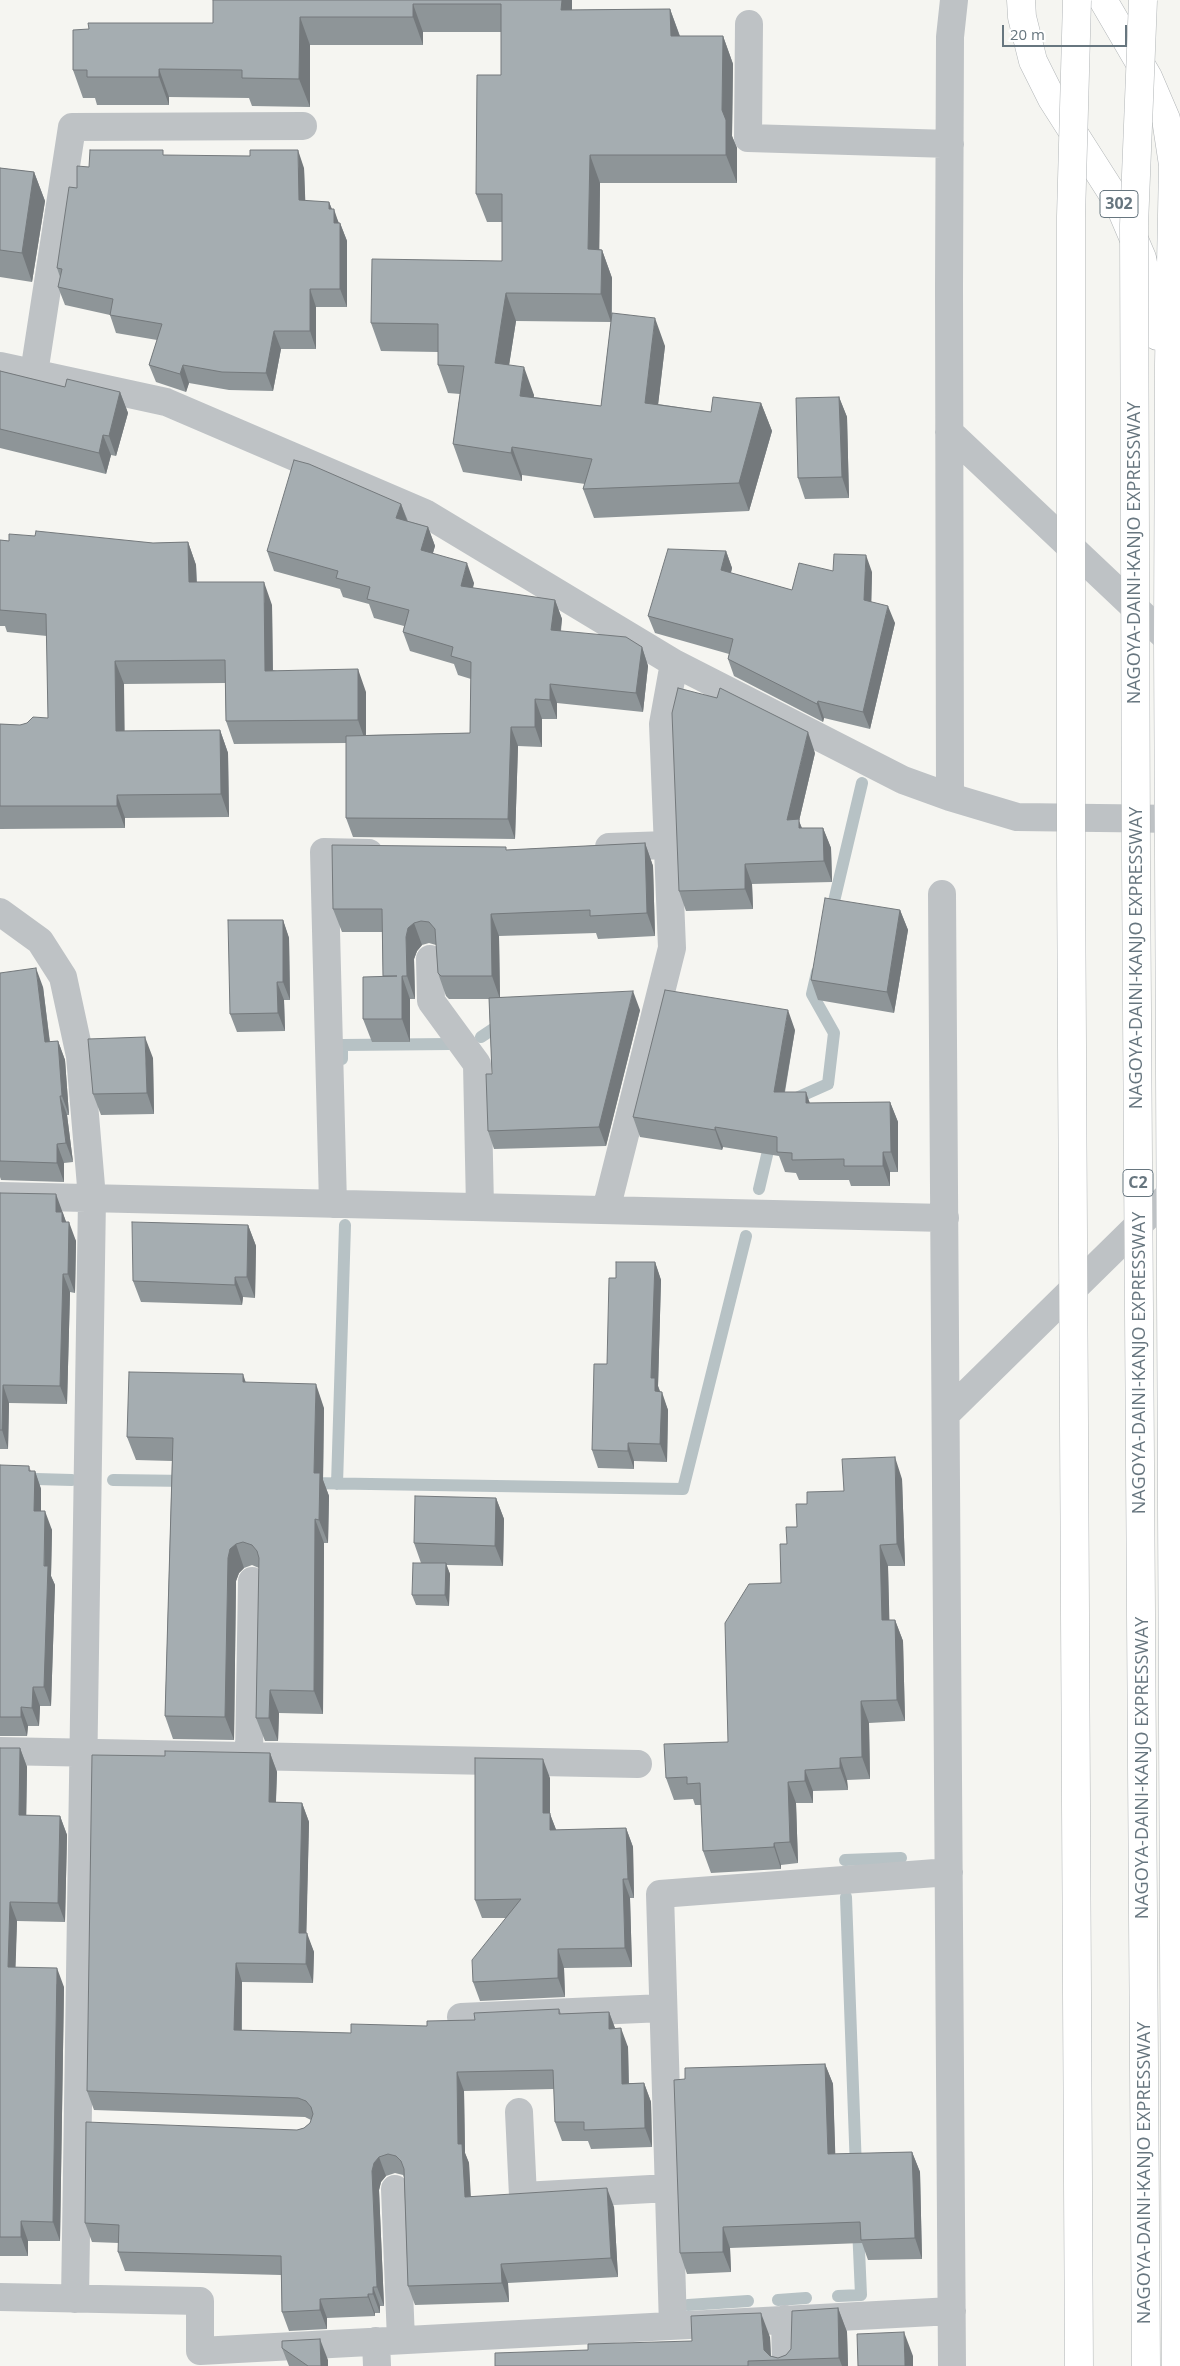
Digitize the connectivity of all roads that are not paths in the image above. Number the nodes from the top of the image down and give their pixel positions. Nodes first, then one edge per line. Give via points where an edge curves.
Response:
1 (954, 0) edge
2 (1021, 0) edge
3 (1078, 0) edge
4 (1102, 0) edge
5 (1143, 0) edge
6 (749, 24) dead end
7 (1173, 120) edge
8 (303, 126) dead end
9 (950, 144) junction
10 (1174, 360) edge
11 (0, 366) edge
12 (34, 374) junction
13 (1169, 427) junction
14 (949, 432) junction
15 (1168, 639) junction
16 (674, 663) junction
17 (950, 797) junction
18 (1174, 819) edge
19 (668, 845) junction
20 (581, 849) edge
21 (391, 853) edge
22 (942, 894) dead end
23 (0, 912) edge
24 (430, 959) dead end
25 (1170, 1194) junction
26 (0, 1196) edge
27 (92, 1198) junction
28 (333, 1204) junction
29 (480, 1207) junction
30 (606, 1210) junction
31 (945, 1218) junction
32 (948, 1413) junction
33 (252, 1581) dead end
34 (0, 1751) edge
35 (84, 1753) junction
36 (249, 1756) junction
37 (638, 1764) dead end
38 (949, 1872) junction
39 (663, 2008) junction
40 (461, 2017) dead end
41 (518, 2112) dead end
42 (669, 2188) junction
43 (395, 2189) dead end
44 (0, 2297) edge
45 (75, 2299) junction
46 (952, 2311) junction
47 (785, 2320) junction
48 (673, 2326) junction
49 (385, 2349) edge
50 (786, 2366) edge
51 (952, 2366) edge
52 (1079, 2366) edge
53 (1146, 2366) edge
54 (1176, 2366) edge

1 - 9 street via 950,37
2 - 13 highway, 302 via 1032,61 1052,99 1119,204 1142,258 1155,316
3 - 52 highway, bridge via 1071,217 1071,637
4 - 7 highway, 302
5 - 53 highway, NAGOYA-DAINI-KANJO EXPRESSWAY / C2, bridge via 1134,254
6 - 9 street via 748,138
7 - 10 highway, 302
8 - 12 street via 72,127
9 - 14 street
10 - 13 highway, 302
11 - 12 street
12 - 16 street via 166,402 425,513
13 - 15 highway, 302
14 - 15 street
14 - 17 street
15 - 18 highway, 302
16 - 17 street via 889,775
16 - 19 street via 662,724
17 - 18 street via 1016,817
18 - 25 highway, 302
19 - 20 street
19 - 30 street via 672,948
21 - 28 street via 324,852
22 - 31 street
23 - 27 street via 40,941 63,976 80,1056
24 - 29 street via 431,1001 477,1064
25 - 32 street
25 - 54 highway, 302
26 - 27 street
27 - 28 street
27 - 35 street
28 - 29 street
29 - 30 street
30 - 31 street
31 - 32 street
32 - 38 street
33 - 36 street
34 - 35 street
35 - 36 street
35 - 45 street via 88,2126
36 - 37 street
38 - 39 street via 660,1894
38 - 46 street
39 - 40 street
39 - 42 street
41 - 42 street via 523,2196
42 - 48 street
43 - 49 street
44 - 45 street
45 - 49 street via 200,2301 200,2351
46 - 47 street
46 - 51 street
47 - 48 street
47 - 50 street
48 - 49 street

